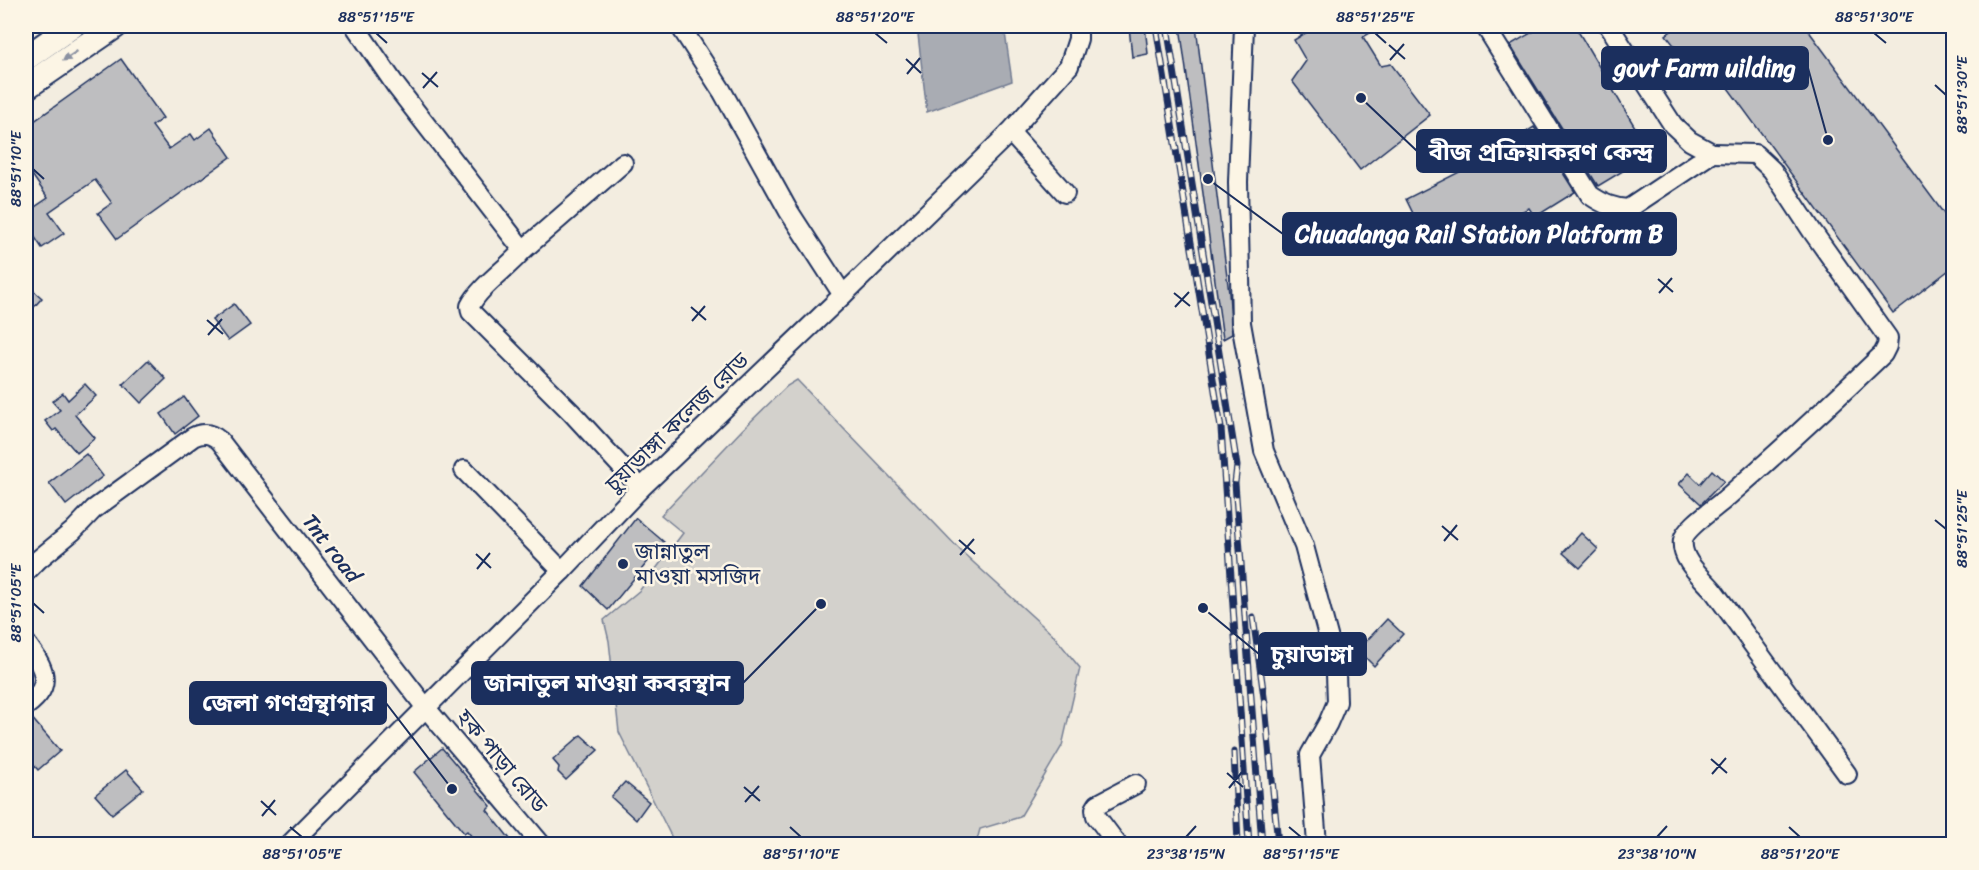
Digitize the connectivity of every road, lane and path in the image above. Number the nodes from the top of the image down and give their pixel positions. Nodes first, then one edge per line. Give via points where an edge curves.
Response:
1 (72, 26) edge
2 (115, 26) edge
3 (355, 26) edge
4 (680, 26) edge
5 (1078, 26) edge
6 (1244, 26) edge
7 (1485, 26) edge
8 (1609, 26) edge
9 (26, 58) edge
10 (26, 87) edge
11 (1010, 132) junction
12 (1712, 153) junction
13 (623, 163) dead end
14 (1065, 193) dead end
15 (523, 250) junction
16 (843, 295) junction
17 (464, 470) dead end
18 (641, 488) junction
19 (562, 571) junction
20 (26, 572) edge
21 (26, 643) edge
22 (26, 706) edge
23 (426, 708) junction
24 (1847, 774) dead end
25 (1136, 784) dead end
26 (290, 844) edge
27 (541, 844) edge
28 (1118, 844) edge
29 (1317, 844) edge

1 - 9 main road
2 -> 10 main road
3 - 15 street via 396,86
4 - 16 street
5 - 11 street, চুয়াডাঙ্গা কলেজ রোড via 1069,66
6 - 29 street via 1238,182 1242,323 1264,451 1304,546 1336,674 1337,702 1310,755
7 - 12 street via 1583,186 1602,203 1628,209
8 - 12 street via 1673,125 1690,141
11 - 14 street
11 - 16 street, চুয়াডাঙ্গা কলেজ রোড
12 - 24 street via 1755,154 1772,170 1888,338 1883,354 1789,444 1702,519 1683,541 1686,558
13 - 15 street
15 - 18 street via 473,300 471,312
16 - 18 street, চুয়াডাঙ্গা কলেজ রোড
17 - 19 street
18 - 19 street, চুয়াডাঙ্গা কলেজ রোড
19 - 23 street, চুয়াডাঙ্গা কলেজ রোড
20 - 23 street, Tnt road via 94,509 193,437 214,436
21 - 22 street via 44,673 44,688
23 - 26 street, চুয়াডাঙ্গা কলেজ রোড
23 - 27 street, হক পাড়া রোড
25 - 28 street via 1095,809 1096,816

